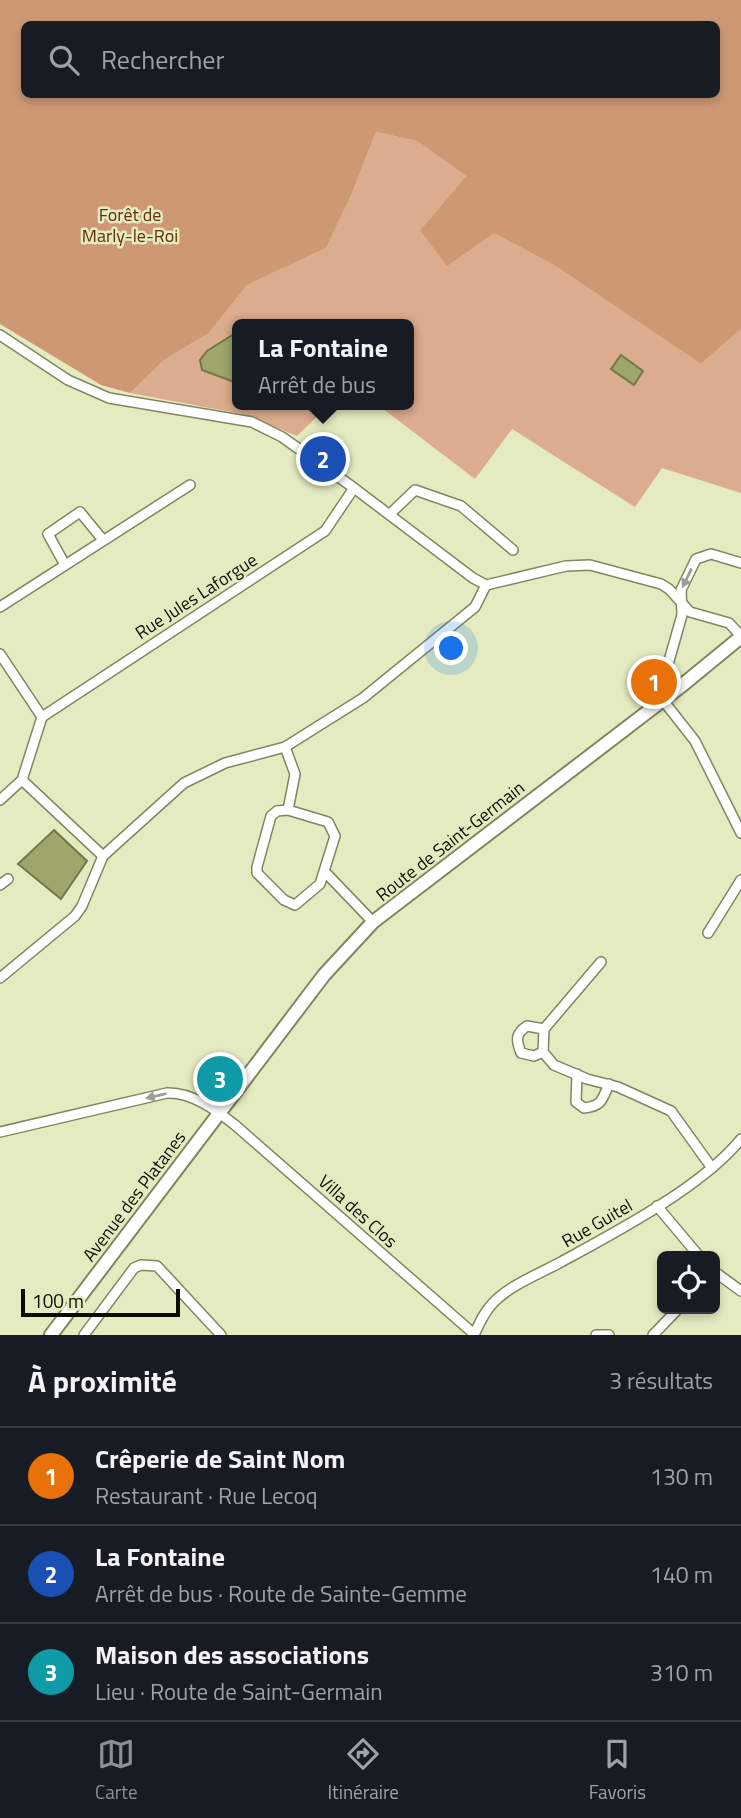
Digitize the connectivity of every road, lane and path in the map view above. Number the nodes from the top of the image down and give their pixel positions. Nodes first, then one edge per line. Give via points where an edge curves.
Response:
1 (0, 335) edge
2 (190, 485) dead end
3 (354, 488) junction
4 (390, 514) junction
5 (103, 541) junction
6 (513, 550) dead end
7 (741, 564) edge
8 (65, 565) junction
9 (486, 585) junction
10 (681, 604) junction
11 (0, 607) edge
12 (741, 636) edge
13 (0, 654) edge
14 (662, 699) junction
15 (42, 717) junction
16 (285, 747) junction
17 (22, 780) junction
18 (0, 800) edge
19 (288, 810) junction
20 (741, 833) edge
21 (103, 856) junction
22 (326, 872) junction
23 (741, 880) edge
24 (373, 922) junction
25 (708, 933) dead end
26 (601, 962) dead end
27 (0, 978) edge
28 (544, 1029) junction
29 (543, 1052) junction
30 (576, 1074) junction
31 (609, 1084) junction
32 (219, 1112) junction
33 (0, 1132) edge
34 (741, 1139) edge
35 (712, 1168) junction
36 (657, 1206) junction
37 (695, 1251) edge
38 (720, 1276) edge
39 (741, 1291) edge
40 (673, 1314) edge
41 (51, 1335) edge
42 (84, 1335) edge
43 (220, 1335) edge
44 (474, 1335) edge
45 (596, 1335) edge
46 (609, 1335) edge
47 (653, 1335) edge

1 - 3 street via 68,380 109,398 252,422 282,437
2 - 5 street
3 - 4 street
3 - 15 street, Rue Jules Laforgue via 324,531
4 - 6 street via 415,490 461,506
4 - 9 street
5 - 8 street
5 - 8 street via 80,512 48,534
7 -> 10 street via 711,554 696,559 681,590
8 - 11 street
9 - 10 street via 566,566 590,565 661,584
9 - 16 street via 475,607 415,657 363,698
10 - 12 street via 690,612 729,622
10 - 14 street
12 - 14 street, Route de Saint-Germain
13 - 15 street
14 - 20 street via 695,741
14 - 24 street, Route de Saint-Germain
15 - 17 street
16 - 19 street via 295,774
16 - 21 street via 225,763 184,783
17 - 18 street
17 - 21 street
19 - 22 street via 328,822 333,829
19 - 22 street via 271,816 257,873 284,901 295,905 320,884
21 - 27 street via 75,916
22 - 24 street
23 - 25 street
24 - 32 street, Route de Saint-Germain via 324,975
26 - 28 street
28 - 29 street
28 - 29 street via 527,1026 516,1041 521,1053 534,1056
29 - 30 street via 554,1065
30 - 31 street
30 - 31 street via 576,1102 583,1108 601,1102
31 - 35 street via 671,1111
32 -> 33 street, Villa des Clos via 176,1093
32 - 41 street, Avenue des Platanes
32 - 44 street, Villa des Clos
34 - 35 street, Rue Guitel
35 - 36 street, Rue Guitel
36 - 37 street
36 - 44 street, Rue Guitel via 500,1297
38 - 39 street
40 - 47 street
42 - 43 street via 134,1268 150,1264 162,1271
45 - 46 street

